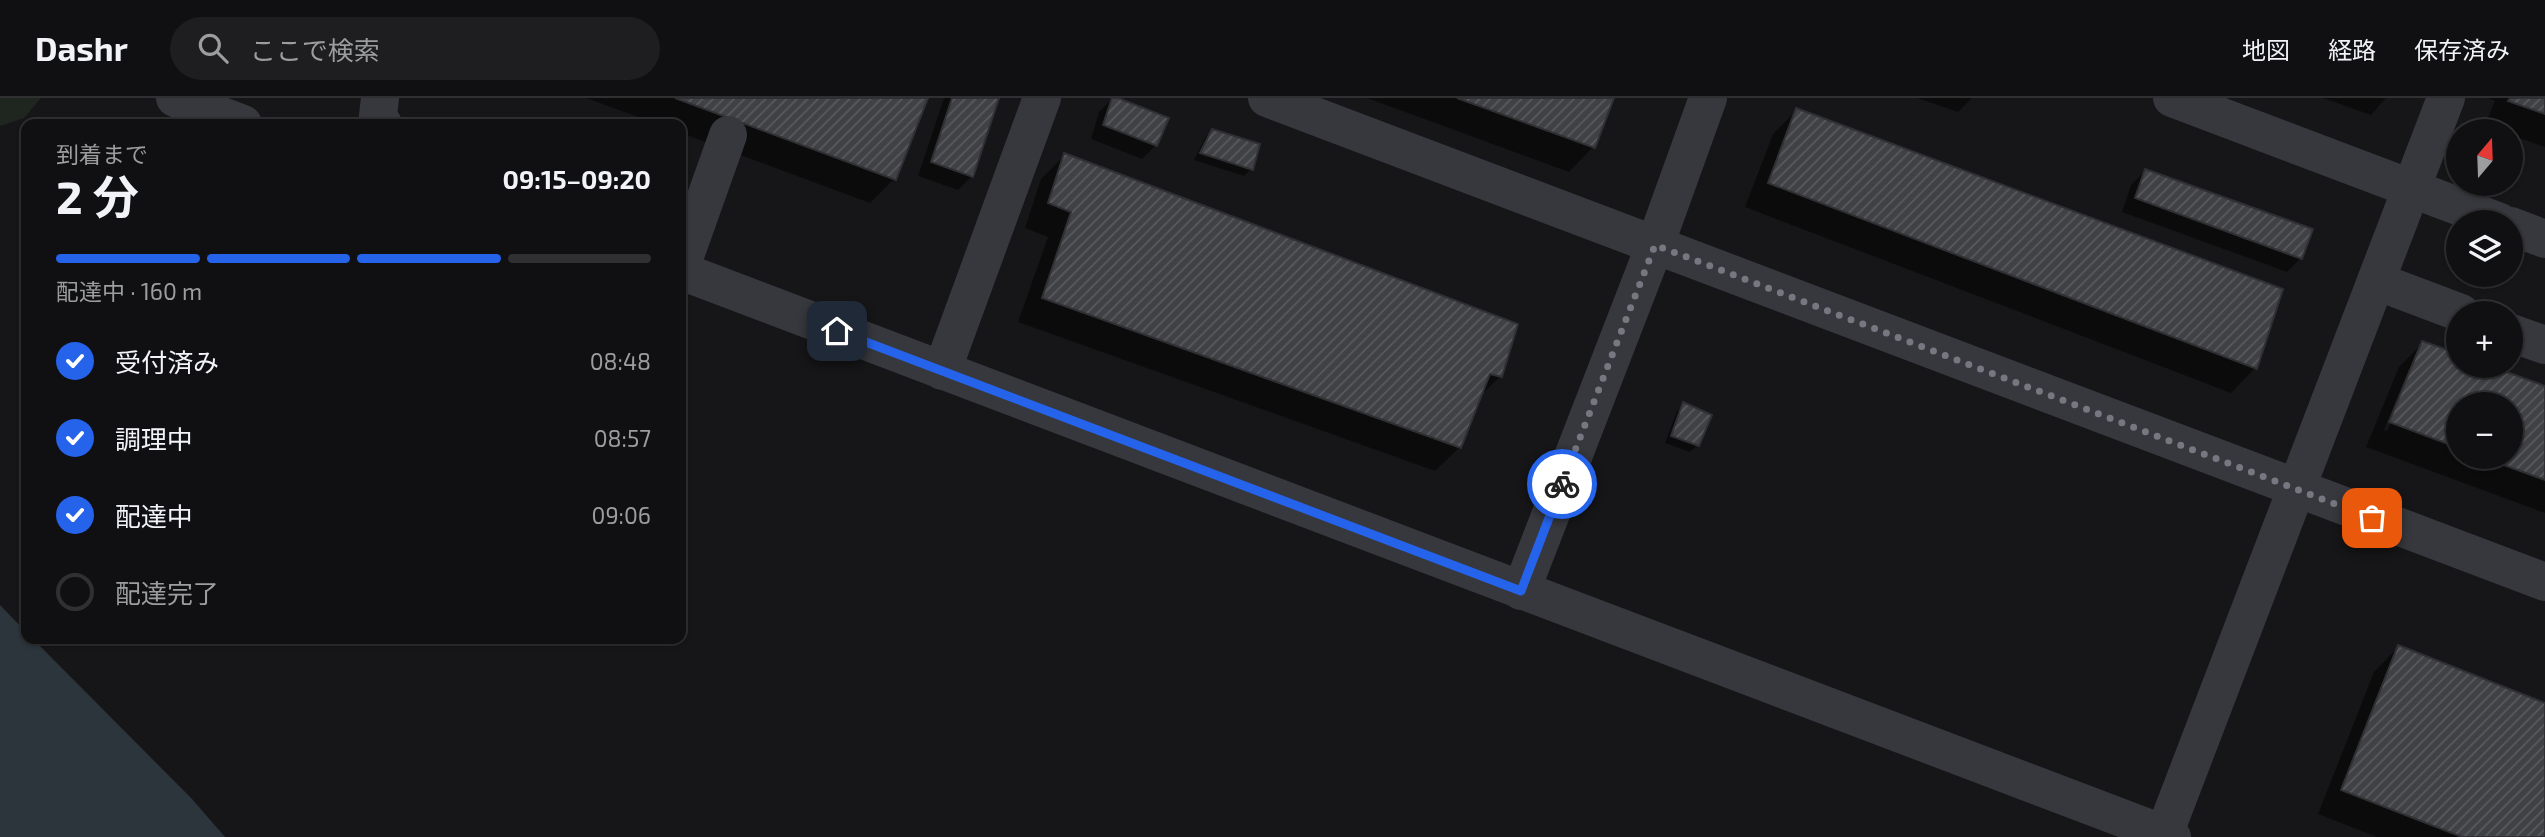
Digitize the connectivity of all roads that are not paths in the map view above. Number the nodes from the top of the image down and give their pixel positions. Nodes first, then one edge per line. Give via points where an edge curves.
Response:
1 (175, 98) edge
2 (380, 98) edge
3 (1042, 98) edge
4 (1267, 98) edge
5 (1708, 98) edge
6 (2172, 98) edge
7 (2446, 98) edge
8 (230, 119) edge
9 (380, 119) edge
10 (727, 135) dead end
11 (2410, 189) junction
12 (2467, 210) edge
13 (2523, 231) edge
14 (2545, 239) edge
15 (1655, 245) junction
16 (686, 254) edge
17 (686, 271) edge
18 (2376, 281) junction
19 (2446, 307) edge
20 (2523, 337) edge
21 (2545, 345) edge
22 (942, 370) junction
23 (2297, 490) junction
24 (2545, 582) edge
25 (1521, 591) junction
26 (2166, 836) edge

1 - 8 lane
2 - 9 lane
3 - 22 lane
4 - 15 lane
5 - 15 lane
6 - 11 lane
7 - 11 lane
10 - 16 lane
11 - 12 lane
11 - 18 lane
13 - 14 lane
15 - 23 lane
15 - 25 lane
17 - 22 lane
18 - 19 lane
18 - 23 lane
20 - 21 lane
22 - 25 lane
23 - 24 lane
23 - 26 lane
25 - 26 lane

